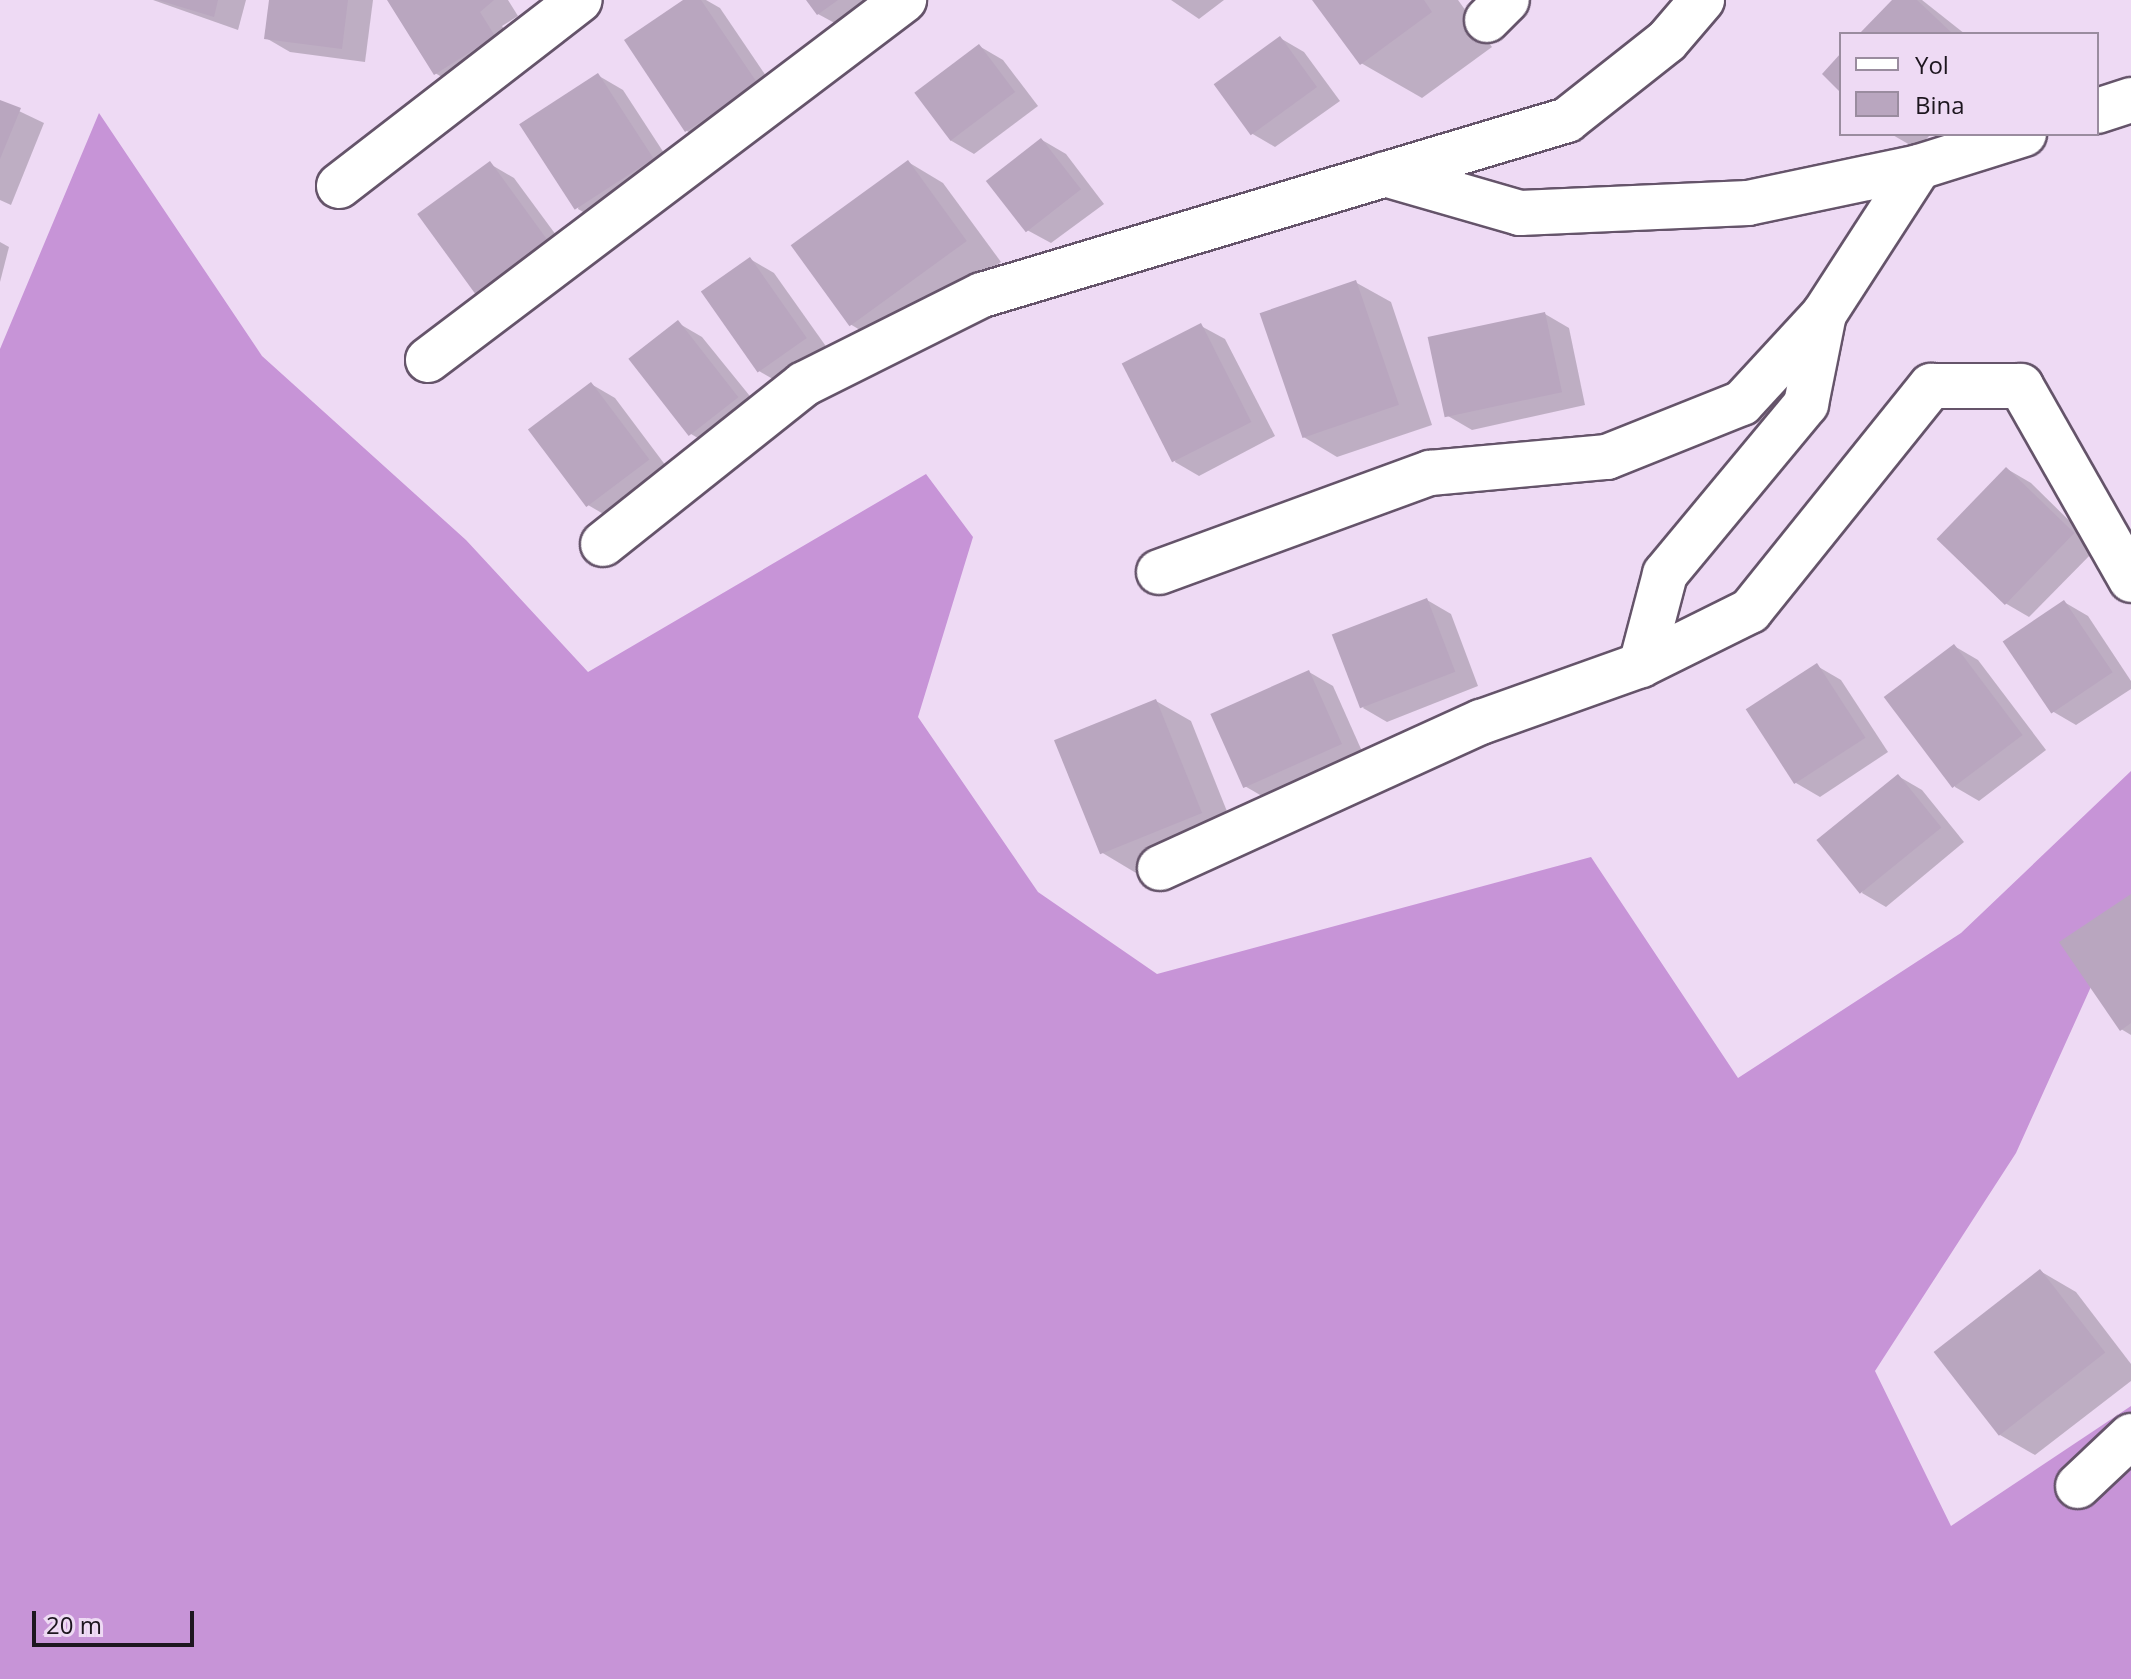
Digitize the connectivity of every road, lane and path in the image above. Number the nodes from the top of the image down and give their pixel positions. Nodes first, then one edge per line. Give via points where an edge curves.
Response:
1 (580, 0) edge
2 (904, 0) edge
3 (1702, 0) edge
4 (2131, 100) edge
5 (2099, 110) edge
6 (2018, 136) edge
7 (1919, 167) junction
8 (1385, 174) junction
9 (339, 186) dead end
10 (1824, 314) junction
11 (428, 360) dead end
12 (603, 544) dead end
13 (1159, 572) dead end
14 (2131, 580) edge
15 (1641, 665) junction
16 (1160, 868) dead end
17 (2131, 1436) edge
18 (2078, 1486) dead end

1 - 9 street
2 - 11 street
3 - 8 street via 1667,41 1567,120
4 - 5 street
6 - 7 street
7 - 8 street via 1748,203 1520,213
7 - 10 street
8 - 12 street via 982,295 804,384
10 - 13 street via 1742,403 1607,457 1430,473
10 - 15 street via 1806,404 1665,574
14 - 15 street via 2021,386 1931,386 1750,611
15 - 16 street via 1481,722
17 - 18 street

